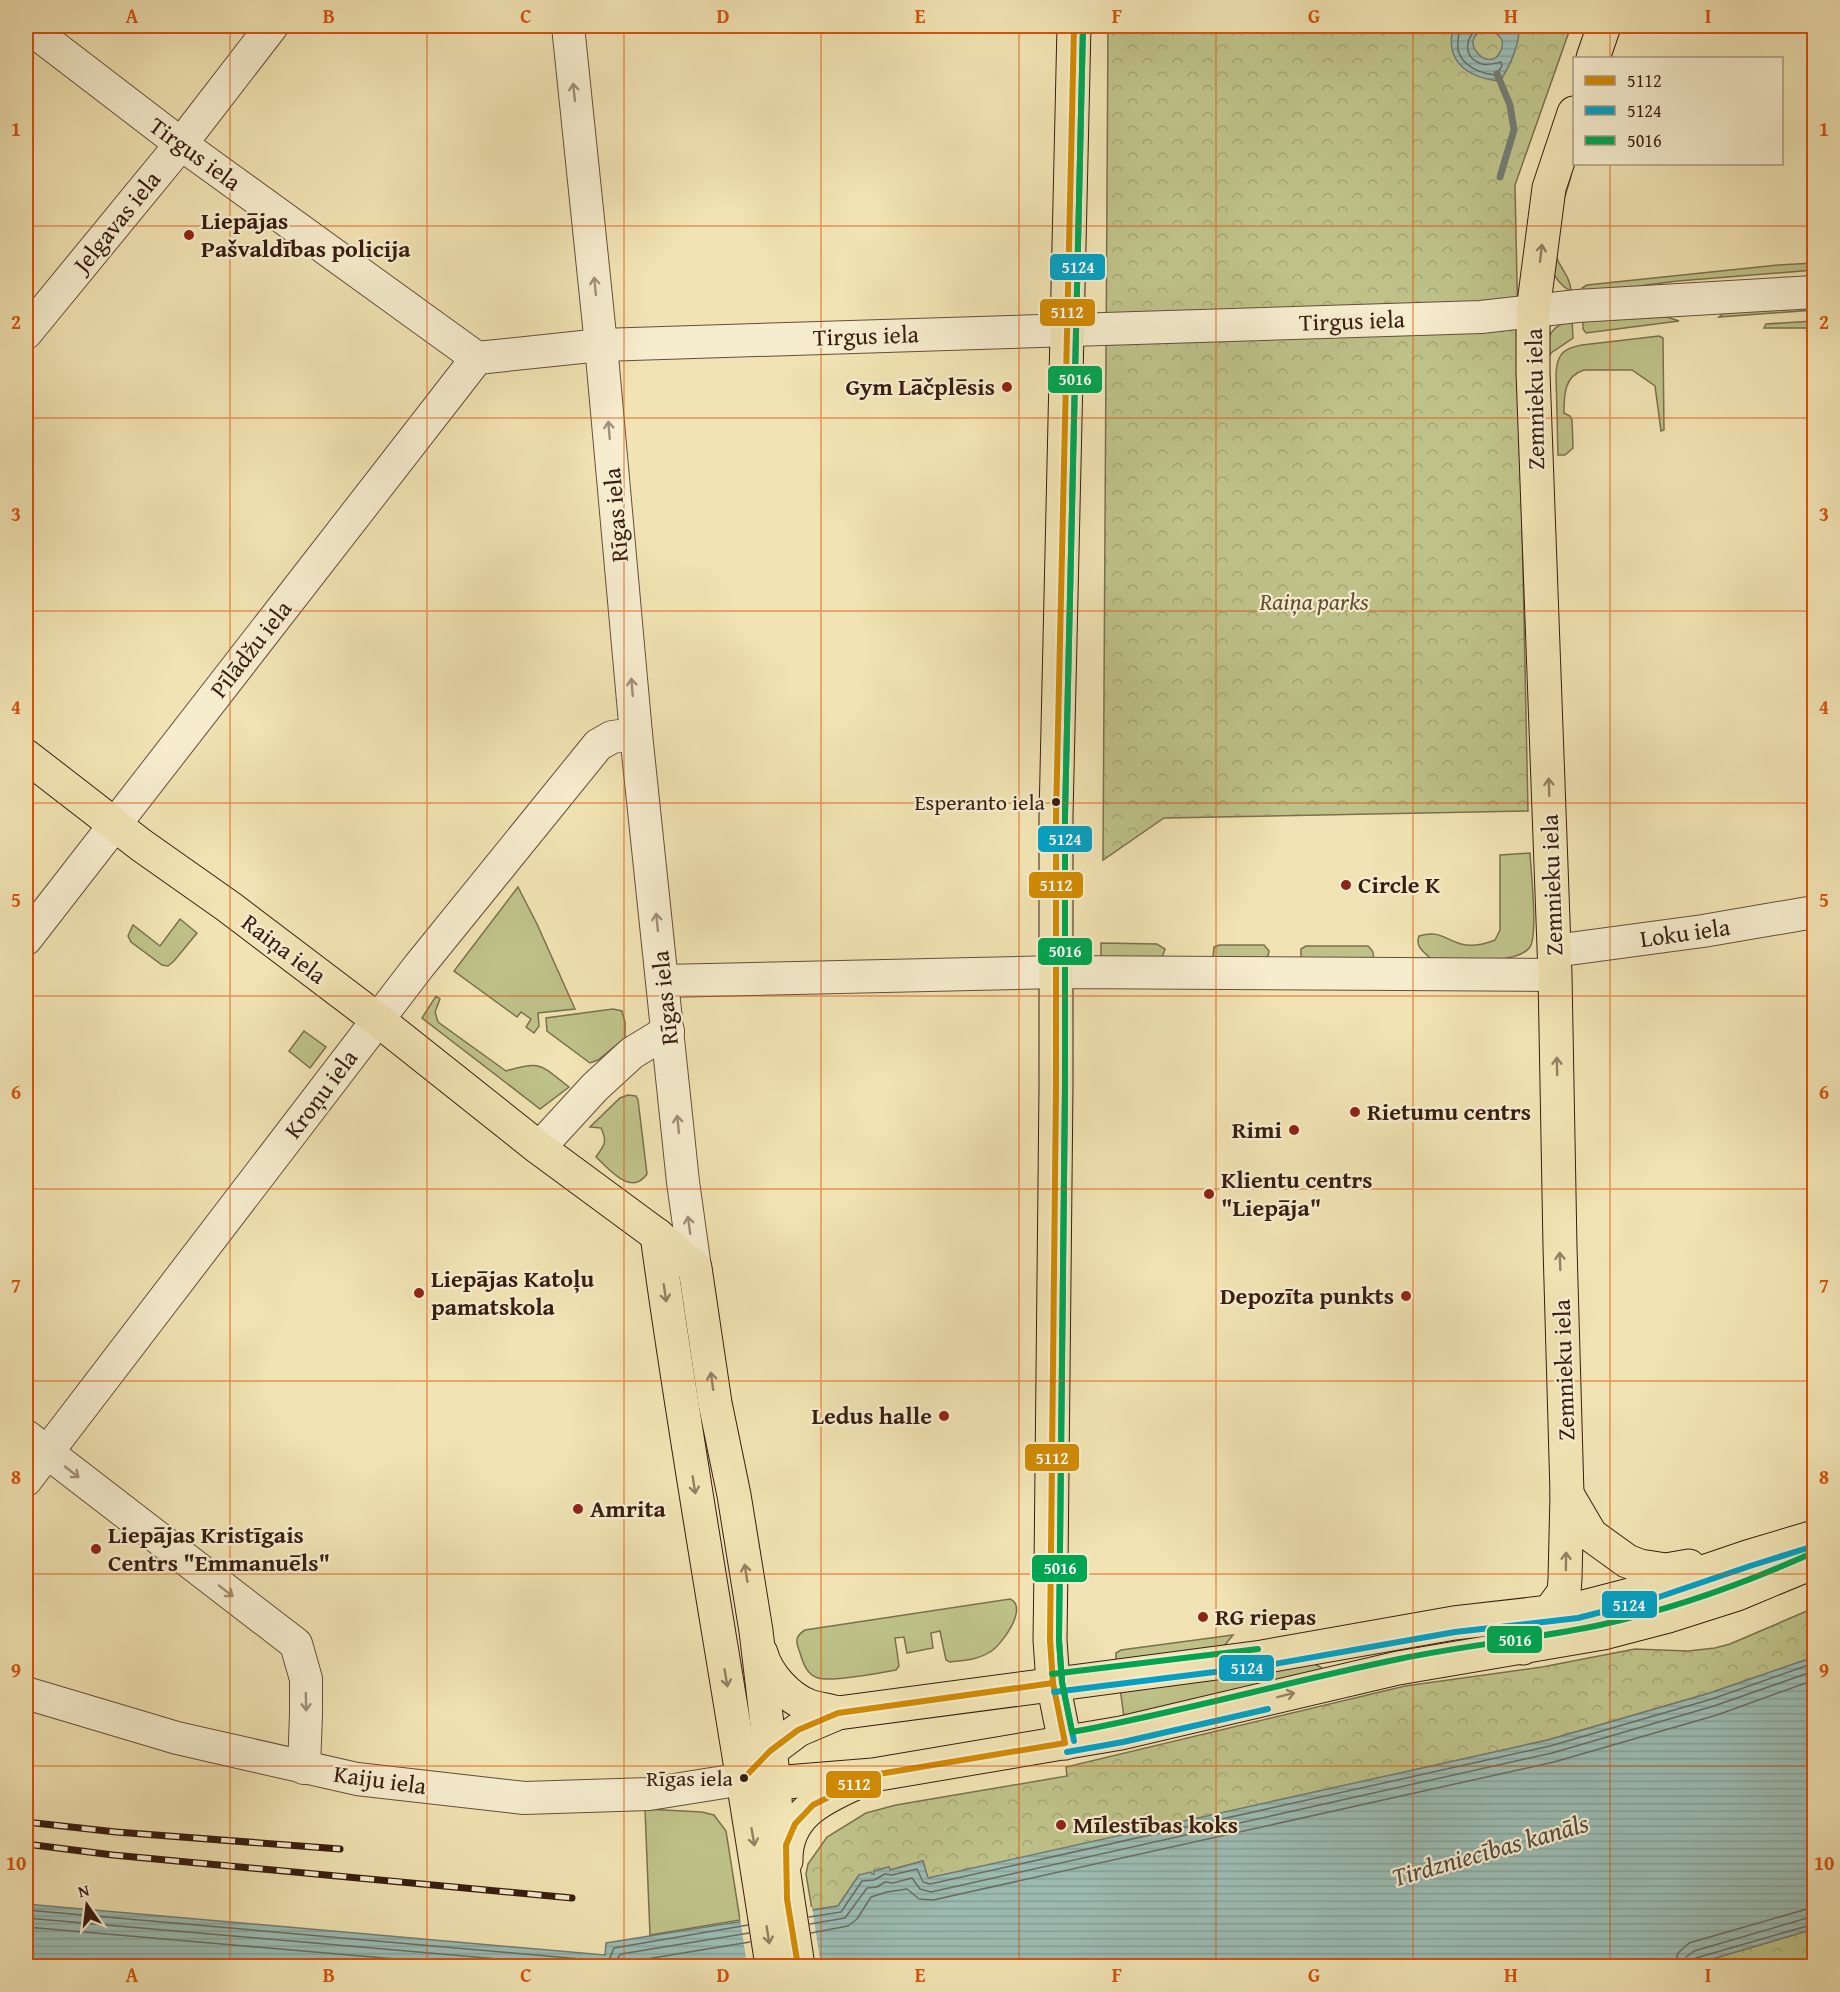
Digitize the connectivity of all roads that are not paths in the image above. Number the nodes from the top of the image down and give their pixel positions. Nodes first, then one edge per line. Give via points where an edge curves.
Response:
1 (27, 26) edge
2 (272, 26) edge
3 (568, 26) edge
4 (1074, 26) edge
5 (1604, 26) edge
6 (1593, 57) edge
7 (1573, 119) edge
8 (181, 144) junction
9 (1815, 292) edge
10 (1533, 311) junction
11 (1066, 330) junction
12 (26, 333) edge
13 (601, 345) junction
14 (477, 358) junction
15 (636, 734) junction
16 (26, 756) edge
17 (115, 824) junction
18 (1815, 912) edge
19 (26, 939) edge
20 (1555, 963) junction
21 (1057, 972) junction
22 (663, 981) junction
23 (378, 1020) junction
24 (668, 1031) junction
25 (539, 1148) junction
26 (657, 1235) junction
27 (695, 1268) junction
28 (36, 1444) edge
29 (26, 1480) edge
30 (1568, 1494) junction
31 (1815, 1537) edge
32 (1747, 1557) junction
33 (1815, 1562) edge
34 (1548, 1613) junction
35 (756, 1631) junction
36 (1523, 1648) junction
37 (1053, 1683) junction
38 (26, 1693) edge
39 (838, 1713) junction
40 (1065, 1743) junction
41 (304, 1768) junction
42 (762, 1771) junction
43 (873, 1775) junction
44 (775, 1901) junction
45 (772, 1966) edge
46 (798, 1966) edge

1 - 8 street, Tirgus iela
2 - 8 street, Jelgavas iela
13 -> 3 street, Rīgas iela
4 - 11 main road
5 - 6 main road
10 -> 7 main road, Zemnieku iela via 1550,188
8 - 12 street, Jelgavas iela
8 - 14 street, Tirgus iela
9 - 10 street, Tirgus iela
10 - 11 street, Tirgus iela via 1480,317
20 -> 10 main road, Zemnieku iela
11 - 13 street, Tirgus iela
11 - 21 main road via 1056,804
13 - 14 street, Tirgus iela
15 -> 13 street, Rīgas iela
14 - 17 street, Pīlādžu iela
22 -> 15 street, Rīgas iela
15 - 23 street, Kroņu iela via 612,737 598,745
16 - 17 main road, Raiņa iela
17 - 19 street, Pīlādžu iela
17 - 23 main road, Raiņa iela
18 - 20 street, Loku iela
20 - 21 street
30 -> 20 main road, Zemnieku iela
21 - 22 street
21 - 37 main road via 1050,1566
22 - 24 street, Rīgas iela
23 - 25 main road, Raiņa iela
23 - 28 street, Kroņu iela
24 - 25 street via 632,1053
27 -> 24 street, Rīgas iela
25 - 26 main road, Raiņa iela
26 - 27 main road, Raiņa iela
26 -> 42 main road, Rīgas iela via 679,1393
35 -> 27 main road, Rīgas iela
28 - 29 street, Kroņu iela
28 -> 41 street via 296,1644 306,1679
30 - 32 main road via 1591,1535 1640,1566 1666,1570
34 -> 30 main road, Zemnieku iela via 1564,1592
31 - 32 main road
32 - 34 main road via 1653,1589
33 - 36 main road via 1737,1594 1668,1616
34 - 36 main road, Zemnieku iela
34 - 37 main road via 1454,1623 1262,1657
35 - 39 main road via 763,1658 791,1696
35 - 42 main road, Rīgas iela
40 -> 36 main road via 1196,1717 1398,1668
37 - 39 main road
37 - 40 main road
38 - 41 street, Kaiju iela via 177,1738
39 - 42 main road via 798,1730
40 - 43 main road
41 - 42 street, Kaiju iela via 357,1779 524,1798 649,1794
42 - 43 main road
42 - 44 main road, Rīgas iela
43 - 44 main road via 813,1805 795,1824 786,1845
44 -> 45 main road, Rīgas iela
44 - 46 main road, Rīgas iela

